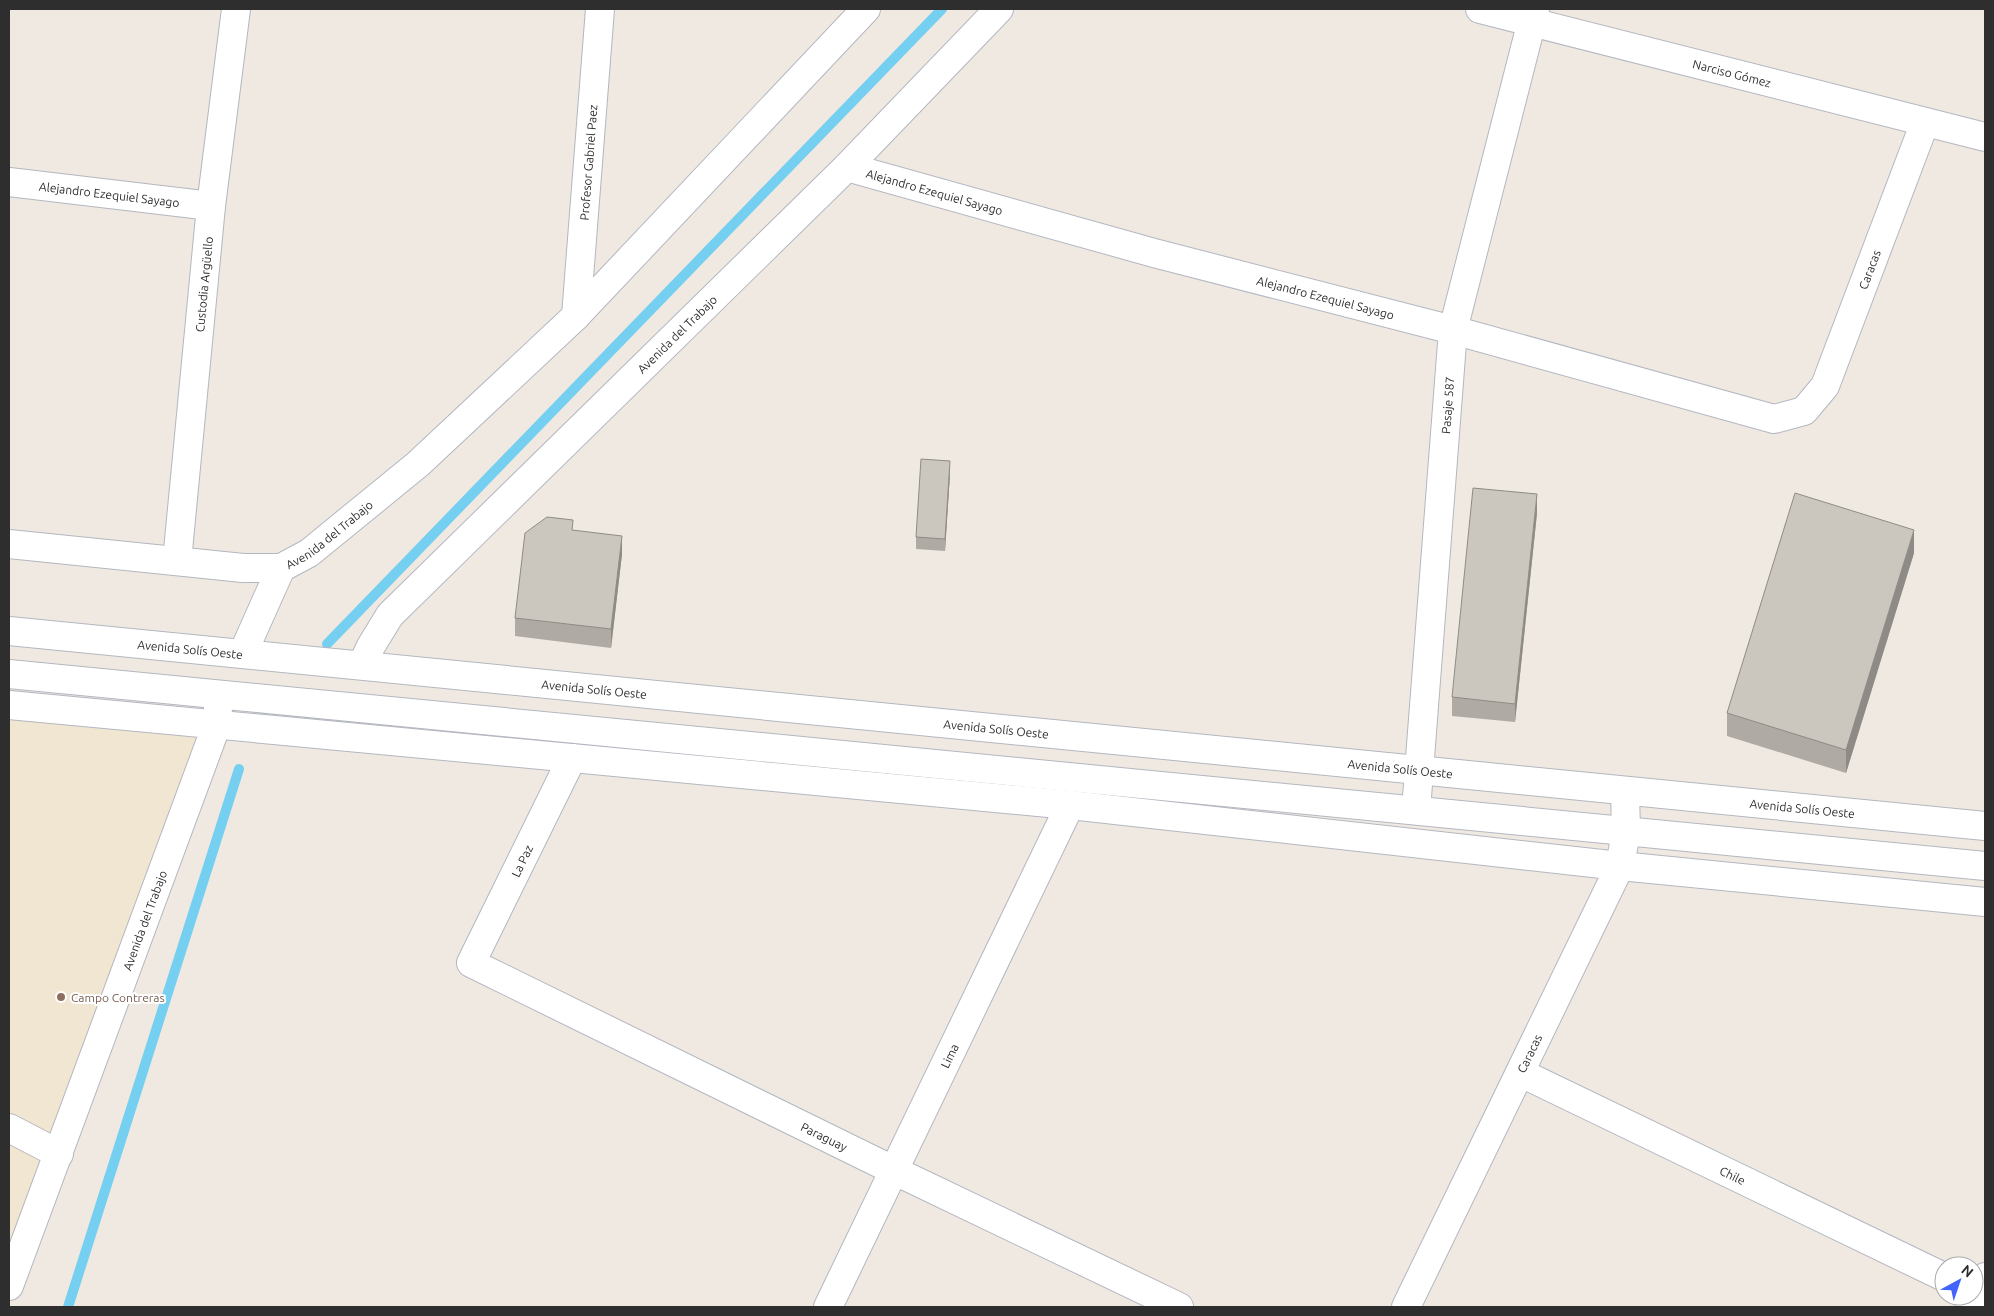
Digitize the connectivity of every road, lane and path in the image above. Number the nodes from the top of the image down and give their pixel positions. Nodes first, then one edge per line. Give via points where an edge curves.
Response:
1 (236, 9) edge
2 (600, 9) edge
3 (866, 9) edge
4 (999, 9) edge
5 (1480, 9) edge
6 (1534, 15) edge
7 (1925, 122) junction
8 (1985, 137) edge
9 (847, 167) junction
10 (9, 182) edge
11 (211, 206) junction
12 (576, 316) junction
13 (1453, 330) junction
14 (1804, 411) joint
15 (9, 544) edge
16 (177, 562) junction
17 (281, 568) junction
18 (9, 631) edge
19 (243, 653) junction
20 (362, 665) junction
21 (9, 674) edge
22 (220, 694) junction
23 (9, 705) edge
24 (217, 724) junction
25 (572, 758) junction
26 (1418, 769) junction
27 (1625, 791) junction
28 (1070, 805) junction
29 (1416, 810) junction
30 (1882, 817) junction
31 (1985, 826) edge
32 (1626, 832) junction
33 (1880, 856) junction
34 (1620, 866) junction
35 (1985, 866) edge
36 (1985, 902) edge
37 (471, 963) joint
38 (1521, 1073) junction
39 (9, 1128) edge
40 (59, 1154) junction
41 (893, 1170) junction
42 (1934, 1272) edge
43 (9, 1286) edge
44 (828, 1307) edge
45 (1179, 1307) edge
46 (1406, 1307) edge

1 - 11 street, Custodia Argüello
2 - 12 street, Profesor Gabriel Paez
3 - 12 street, Avenida del Trabajo
4 - 9 street, Avenida del Trabajo
5 - 6 street, Narciso Gómez
6 - 7 street, Narciso Gómez
6 - 13 street, Pasaje 587
7 - 8 street, Narciso Gómez
7 - 14 street, Caracas via 1826,386
9 - 13 street, Alejandro Ezequiel Sayago via 1154,253
9 - 20 street, Avenida del Trabajo via 390,615
10 - 11 street, Alejandro Ezequiel Sayago
11 - 16 street, Custodia Argüello
12 - 17 street, Avenida del Trabajo via 418,464 309,553
13 - 14 street, Alejandro Ezequiel Sayago via 1774,419
13 - 26 street, Pasaje 587
15 - 16 street
16 - 17 street
17 - 19 street, Avenida del Trabajo
18 - 19 street, Avenida Solís Oeste
19 - 20 street, Avenida Solís Oeste
20 - 26 street, Avenida Solís Oeste
21 - 22 street
22 - 24 street, Avenida del Trabajo
22 - 29 street
23 - 24 street
24 - 25 street
24 - 40 street, Avenida del Trabajo
25 - 28 street
25 - 37 street, La Paz
26 - 27 street, Avenida Solís Oeste
26 - 29 street, Pasaje 587
27 - 30 street, Avenida Solís Oeste
27 - 32 street, Caracas
28 - 34 street
28 - 41 street, Lima
29 - 32 street
30 - 31 street, Avenida Solís Oeste
30 - 33 street
32 - 33 street
32 - 34 street, Caracas
33 - 35 street
34 - 36 street
34 - 38 street, Caracas
37 - 41 street, Paraguay
38 - 42 street, Chile
38 - 46 street, Caracas
39 - 40 street
40 - 43 street, Avenida del Trabajo
41 - 44 street, Lima
41 - 45 street, Paraguay

